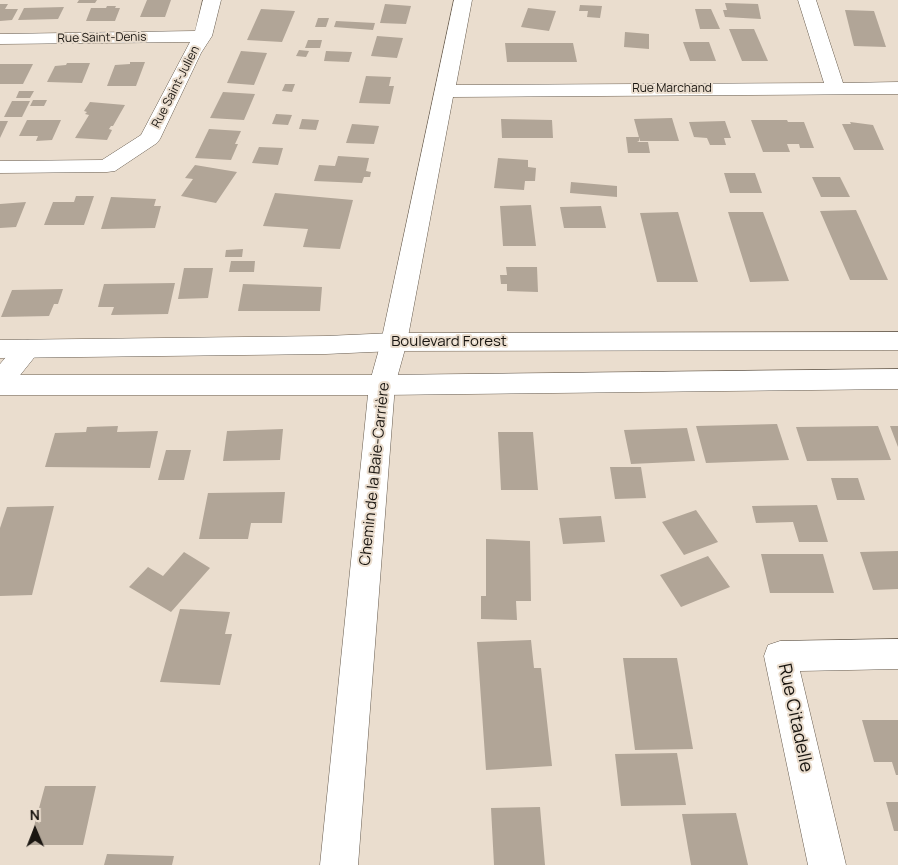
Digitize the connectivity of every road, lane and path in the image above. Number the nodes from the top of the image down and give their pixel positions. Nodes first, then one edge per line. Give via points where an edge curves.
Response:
1 (212, 0) edge
2 (463, 0) edge
3 (807, 0) edge
4 (203, 36) junction
5 (0, 39) edge
6 (835, 88) junction
7 (898, 88) edge
8 (446, 91) junction
9 (0, 167) edge
10 (898, 341) edge
11 (394, 342) junction
12 (0, 349) edge
13 (28, 349) junction
14 (898, 379) edge
15 (0, 384) edge
16 (382, 385) junction
17 (898, 654) edge
18 (340, 865) edge
19 (827, 865) edge

1 - 4 street, Rue Saint-Julien
2 - 8 street, Chemin de la Baie-Carrière
3 - 6 street
4 - 5 street, Rue Saint-Denis
4 - 9 street, Rue Saint-Julien via 150,139 107,166
6 - 7 street, Rue Marchand
6 - 8 street, Rue Marchand
8 - 11 street, Chemin de la Baie-Carrière
10 - 11 street, Boulevard Forest
11 - 13 street, Boulevard Forest
11 - 16 street, Chemin de la Baie-Carrière
12 - 13 street, Boulevard Forest
13 - 15 street
14 - 16 street
15 - 16 street
16 - 18 street, Chemin de la Baie-Carrière
17 - 19 street, Rue Citadelle via 780,656

